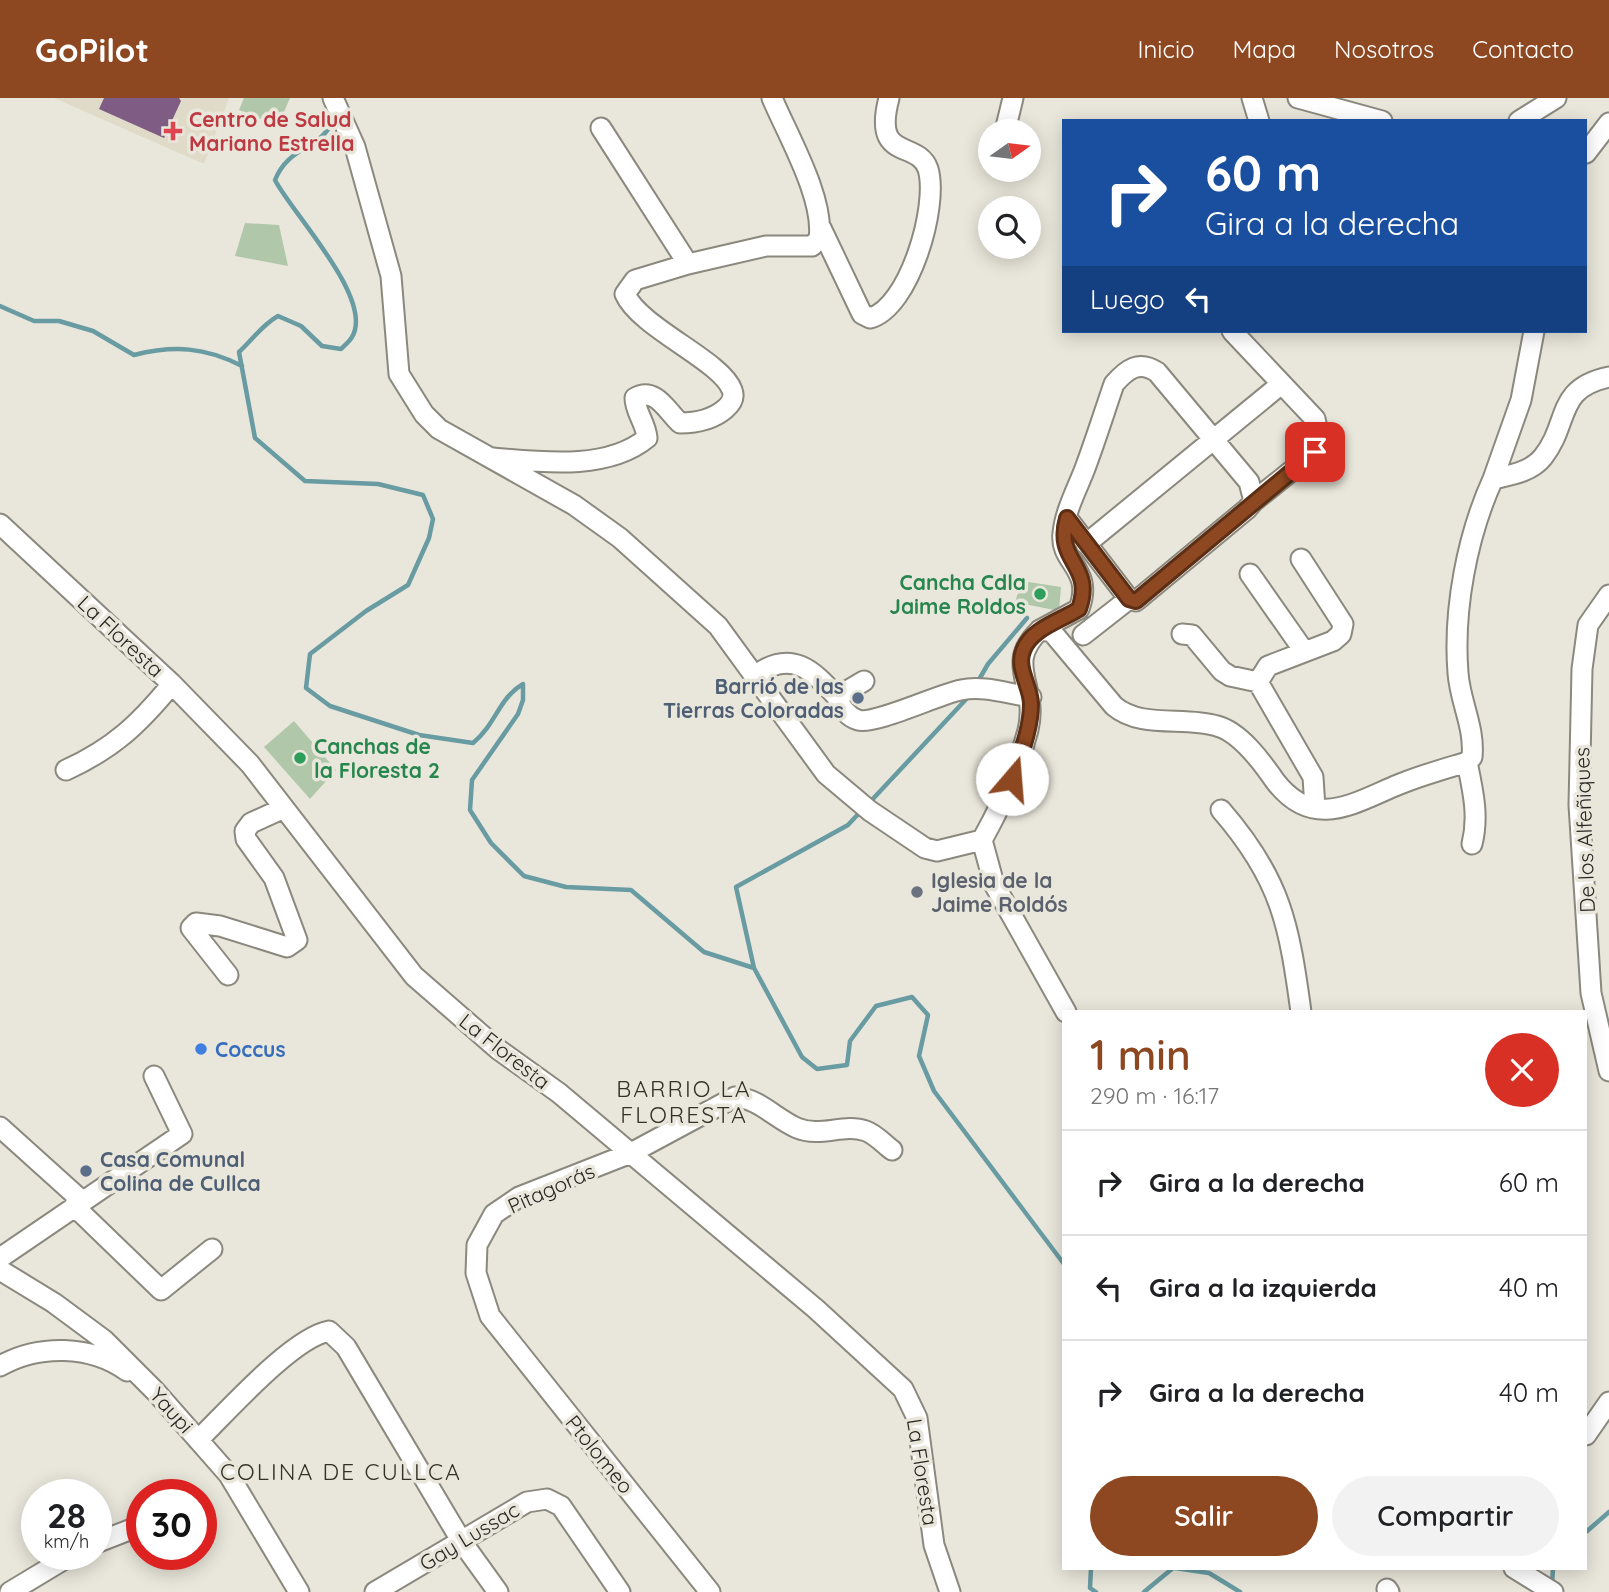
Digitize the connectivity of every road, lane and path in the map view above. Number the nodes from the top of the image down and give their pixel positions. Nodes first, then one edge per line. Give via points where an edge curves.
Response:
1 (333, 98) edge
2 (772, 98) edge
3 (889, 98) edge
4 (1013, 98) edge
5 (1252, 98) edge
6 (1298, 98) edge
7 (1556, 98) edge
8 (1359, 106) edge
9 (1008, 119) edge
10 (1258, 119) edge
11 (1379, 119) edge
12 (1522, 119) edge
13 (1609, 123) edge
14 (601, 128) dead end
15 (1587, 152) edge
16 (821, 228) junction
17 (688, 264) junction
18 (1234, 333) edge
19 (1534, 333) edge
20 (1609, 377) edge
21 (1274, 390) dead end
22 (1211, 441) junction
23 (489, 457) junction
24 (1493, 479) junction
25 (1254, 501) junction
26 (1067, 518) junction
27 (0, 524) edge
28 (1086, 544) junction
29 (1301, 559) dead end
30 (1250, 575) dead end
31 (1609, 595) edge
32 (1129, 599) junction
33 (1040, 630) junction
34 (1182, 634) dead end
35 (1083, 635) dead end
36 (1304, 650) junction
37 (756, 675) junction
38 (864, 681) dead end
39 (1258, 682) junction
40 (172, 684) junction
41 (836, 697) junction
42 (1031, 697) junction
43 (1467, 762) junction
44 (66, 770) dead end
45 (284, 808) junction
46 (1315, 808) junction
47 (1221, 810) dead end
48 (982, 840) junction
49 (1472, 844) dead end
50 (228, 975) dead end
51 (1065, 1010) edge
52 (1301, 1010) edge
53 (1609, 1070) edge
54 (154, 1076) dead end
55 (0, 1127) edge
56 (892, 1150) dead end
57 (631, 1153) junction
58 (78, 1203) junction
59 (212, 1249) dead end
60 (0, 1258) edge
61 (0, 1270) edge
62 (491, 1316) joint
63 (0, 1366) edge
64 (156, 1392) junction
65 (1609, 1402) edge
66 (1587, 1434) edge
67 (198, 1440) junction
68 (463, 1542) junction
69 (46, 1570) edge
70 (0, 1581) edge
71 (10, 1592) edge
72 (299, 1592) edge
73 (375, 1592) edge
74 (498, 1592) edge
75 (620, 1592) edge
76 (710, 1592) edge
77 (950, 1592) edge

1 - 23 street via 373,203 391,276 399,374 439,429
2 - 16 street via 809,184
3 - 16 street via 888,138 923,162 928,170 930,203 910,271 890,307 878,316 862,314
4 - 9 street
5 - 10 street
6 - 8 street
7 - 12 street
8 - 11 street
13 - 15 street
14 - 17 street
16 - 17 street via 820,240 812,246 766,247
17 - 23 street via 635,280 625,294 731,387 733,397 724,410 709,419 680,423 648,393 635,398 647,438 625,450 569,461
18 - 25 street via 1315,419 1319,436 1315,452
19 - 24 street via 1521,400
20 - 24 street via 1592,380 1575,391 1544,457 1520,473
21 - 22 street
22 - 25 street via 1249,482
22 - 26 street via 1157,372 1136,366 1124,372 1114,384
22 - 28 street
23 - 37 street via 603,524 719,626
24 - 43 street via 1476,516 1465,565 1457,649 1458,675 1474,744
25 - 32 street via 1142,597
26 - 28 street
26 - 33 street via 1062,536 1066,552 1082,576 1083,600 1079,609
27 - 40 street, La Floresta
28 - 32 street
29 - 36 street via 1343,624 1333,641
30 - 36 street
31 - 53 street, De los Alfeñiques via 1588,625 1586,636 1579,805 1591,993
32 - 35 street
33 - 42 street via 1023,650 1021,663
33 - 46 street via 1052,632 1125,716 1220,726 1245,745 1284,792
34 - 39 street via 1192,635 1230,676
36 - 39 street via 1268,666
37 - 41 street via 769,665 804,666
37 - 48 street via 826,774 865,807 925,848 962,847
38 - 41 street
39 - 46 street via 1313,777
40 - 44 street via 146,715 103,753
40 - 45 street, La Floresta via 250,764
41 - 42 street via 847,713 866,720 962,689
42 - 48 street via 1028,729 1012,779
43 - 46 street via 1411,779 1338,810
43 - 49 street via 1477,825
45 - 50 street via 251,823 245,831 274,878 297,940 287,947 196,923 191,928 195,936
45 - 57 street, La Floresta via 414,976 499,1050
47 - 52 street via 1247,839 1282,907 1291,935
48 - 51 street via 994,884
54 - 58 street via 181,1134
55 - 58 street
56 - 57 street, Pitagorás via 869,1132 815,1134 777,1118 754,1101 735,1097
57 - 62 street, Pitagorás via 519,1197 494,1214 477,1245 476,1273
57 - 77 street, La Floresta via 903,1389 917,1418 934,1545
58 - 59 street via 161,1290
58 - 60 street
61 - 64 street, Yaupi via 103,1340
62 - 76 street, Ptolomeo
63 - 64 street via 29,1353 69,1349 115,1362
64 - 67 street, Yaupi
65 - 66 street
67 - 68 street via 283,1357 320,1332 329,1331 346,1347
67 - 72 street, Yaupi via 229,1475
68 - 73 street, Gay Lussac
68 - 74 street
68 - 75 street, Gay Lussac via 527,1502 547,1499 561,1506
69 - 71 street
70 - 71 street

